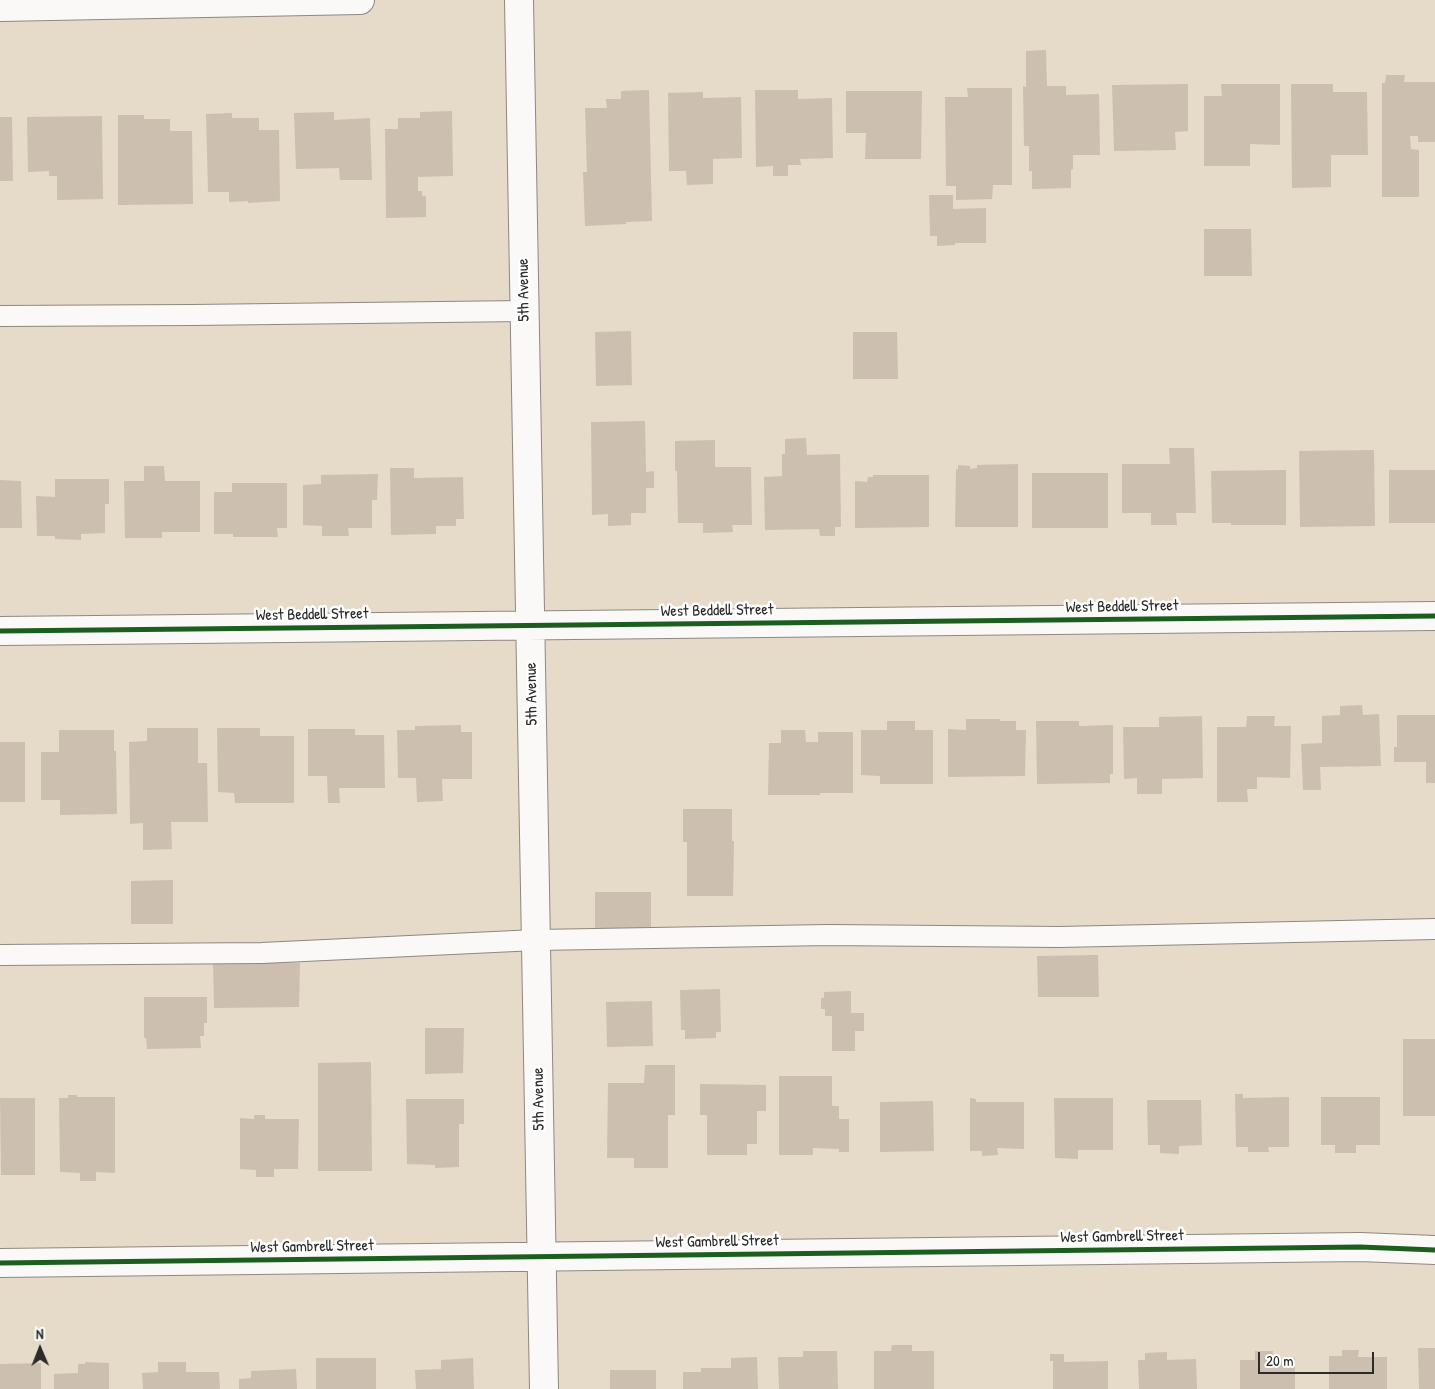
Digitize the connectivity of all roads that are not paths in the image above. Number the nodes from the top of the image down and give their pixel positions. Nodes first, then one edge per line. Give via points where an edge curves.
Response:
1 (360, 0) edge
2 (519, 0) edge
3 (191, 2) edge
4 (0, 7) edge
5 (524, 311) junction
6 (0, 316) edge
7 (1435, 616) edge
8 (530, 625) junction
9 (0, 631) edge
10 (1435, 929) edge
11 (536, 940) junction
12 (0, 955) edge
13 (1435, 1250) edge
14 (542, 1257) junction
15 (0, 1263) edge
16 (544, 1389) edge

1 - 3 street
2 - 5 street, 5th Avenue
3 - 4 street
5 - 6 lane
5 - 8 street, 5th Avenue
7 - 8 street, West Beddell Street
8 - 9 street, West Beddell Street
8 - 11 street, 5th Avenue
10 - 11 lane via 1059,937 828,935
11 - 12 lane via 262,953
11 - 14 street, 5th Avenue
13 - 14 street, West Gambrell Street via 1360,1247
14 - 15 street, West Gambrell Street
14 - 16 street, 5th Avenue

